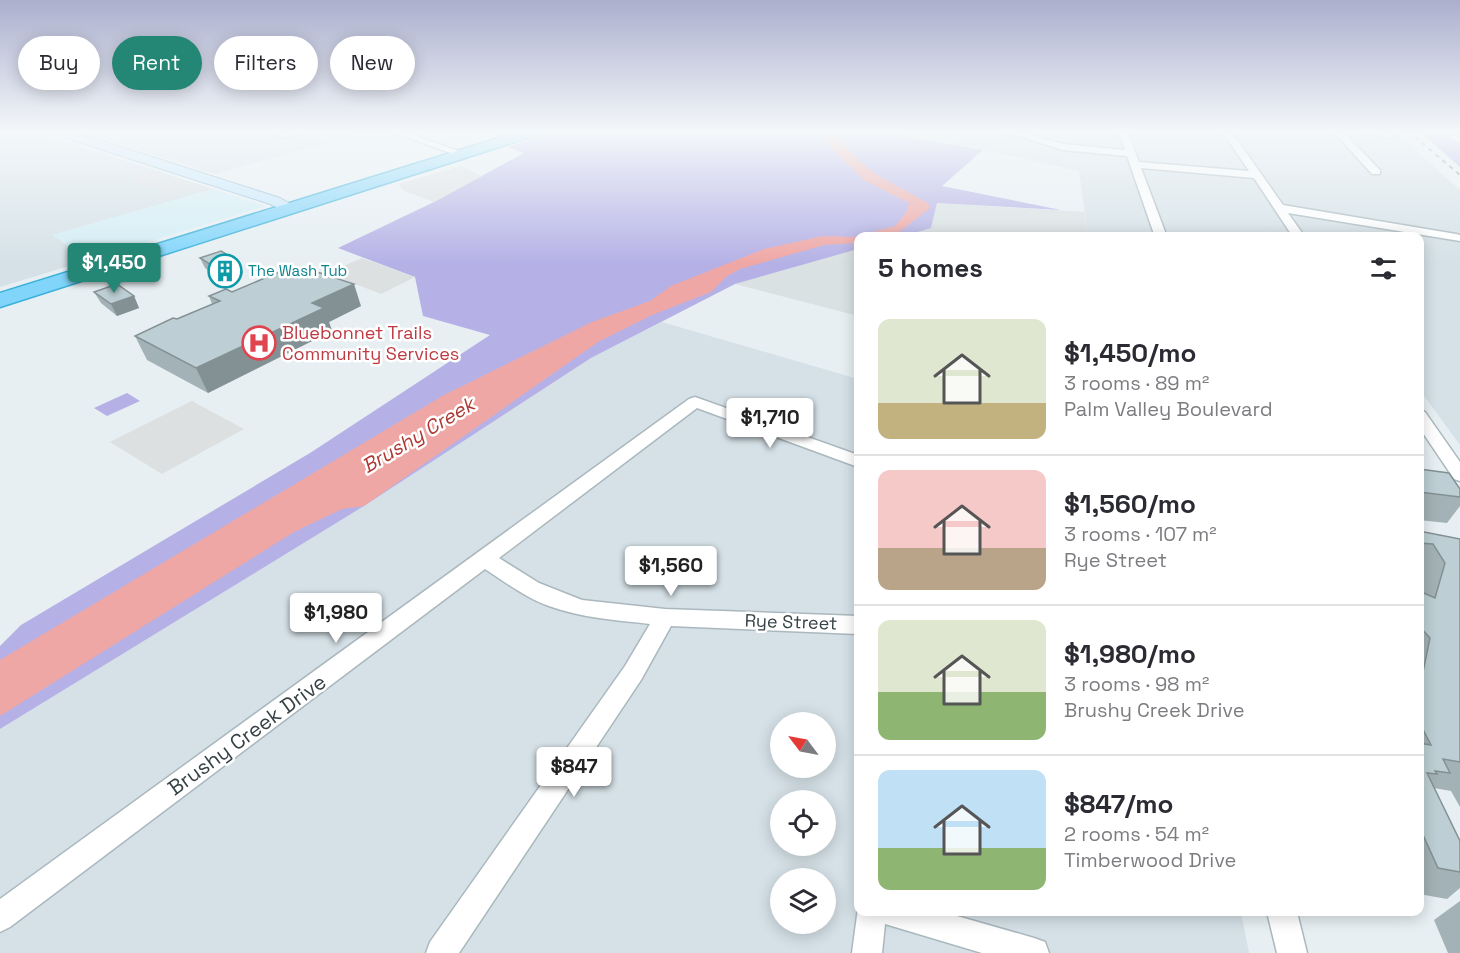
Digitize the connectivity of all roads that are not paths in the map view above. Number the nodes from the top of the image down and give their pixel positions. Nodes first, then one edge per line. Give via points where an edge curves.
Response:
1 (197, 175) edge
2 (394, 175) edge
3 (1140, 175) edge
4 (1255, 175) edge
5 (290, 208) junction
6 (1280, 208) junction
7 (1159, 232) edge
8 (1296, 232) edge
9 (1421, 232) edge
10 (1424, 233) edge
11 (1456, 238) dead end
12 (0, 300) edge
13 (1424, 422) edge
14 (854, 460) edge
15 (1460, 475) edge
16 (485, 559) junction
17 (665, 617) junction
18 (854, 625) edge
19 (871, 916) edge
20 (906, 916) edge
21 (1283, 916) edge
22 (0, 917) edge
23 (441, 953) edge
24 (867, 953) edge
25 (1034, 953) edge
26 (1292, 953) edge

1 - 5 main road
2 - 5 highway
3 - 7 street
4 - 6 street
5 - 12 highway
6 - 8 street
6 - 9 street
10 - 11 street
13 - 15 street
14 - 16 street, Brushy Creek Drive via 695,402
16 - 17 street, Rye Street via 555,600 592,609
16 - 22 street, Brushy Creek Drive
17 - 18 street, Rye Street
17 - 23 street via 633,674
19 - 24 street
20 - 25 street
21 - 26 street

